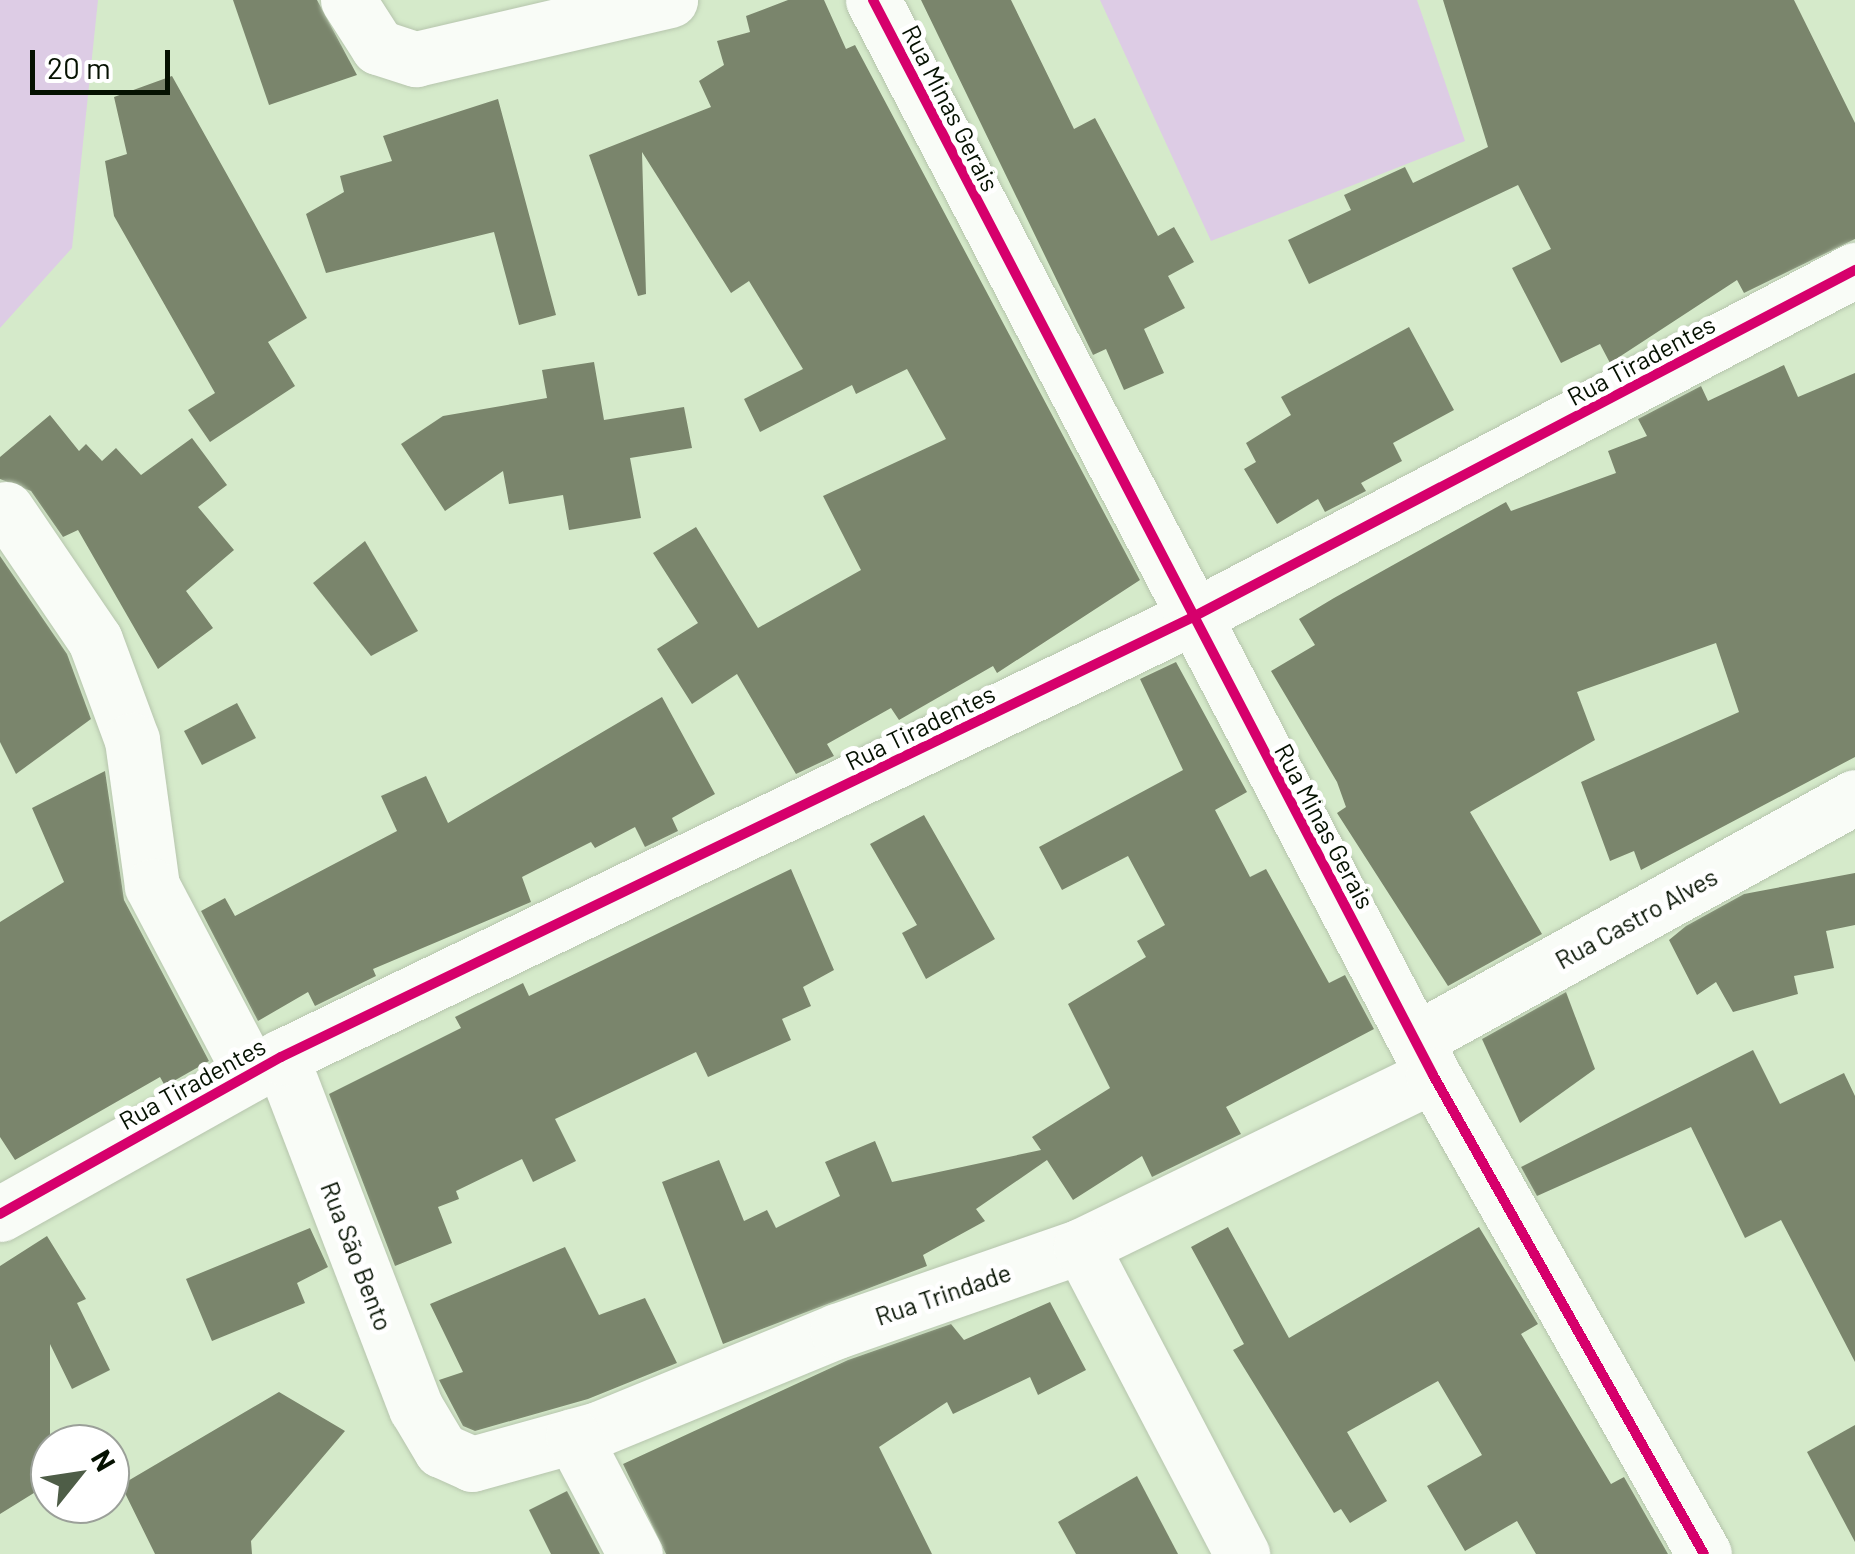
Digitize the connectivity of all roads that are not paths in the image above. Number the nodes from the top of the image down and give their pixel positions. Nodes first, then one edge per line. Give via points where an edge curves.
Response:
1 (348, 0) edge
2 (670, 0) edge
3 (873, 0) edge
4 (1855, 270) edge
5 (6, 509) dead end
6 (1191, 618) junction
7 (1855, 797) edge
8 (1425, 1057) junction
9 (266, 1066) junction
10 (0, 1214) edge
11 (1081, 1246) junction
12 (573, 1436) junction
13 (440, 1450) joint
14 (635, 1554) edge
15 (1242, 1554) edge
16 (1704, 1554) edge

1 - 2 street via 378,47 416,58
3 - 6 street, Rua Minas Gerais
4 - 6 street, Rua Tiradentes
5 - 9 street, Rua São Bento via 95,640 132,740 152,886
6 - 8 street, Rua Minas Gerais
6 - 9 street, Rua Tiradentes
7 - 8 street, Rua Castro Alves
8 - 11 street, Rua Trindade
8 - 16 street, Rua Minas Gerais
9 - 10 street, Rua Tiradentes
9 - 13 street, Rua São Bento
11 - 12 street, Rua Trindade
11 - 15 street
12 - 13 street, Rua Trindade via 472,1464
12 - 14 street

